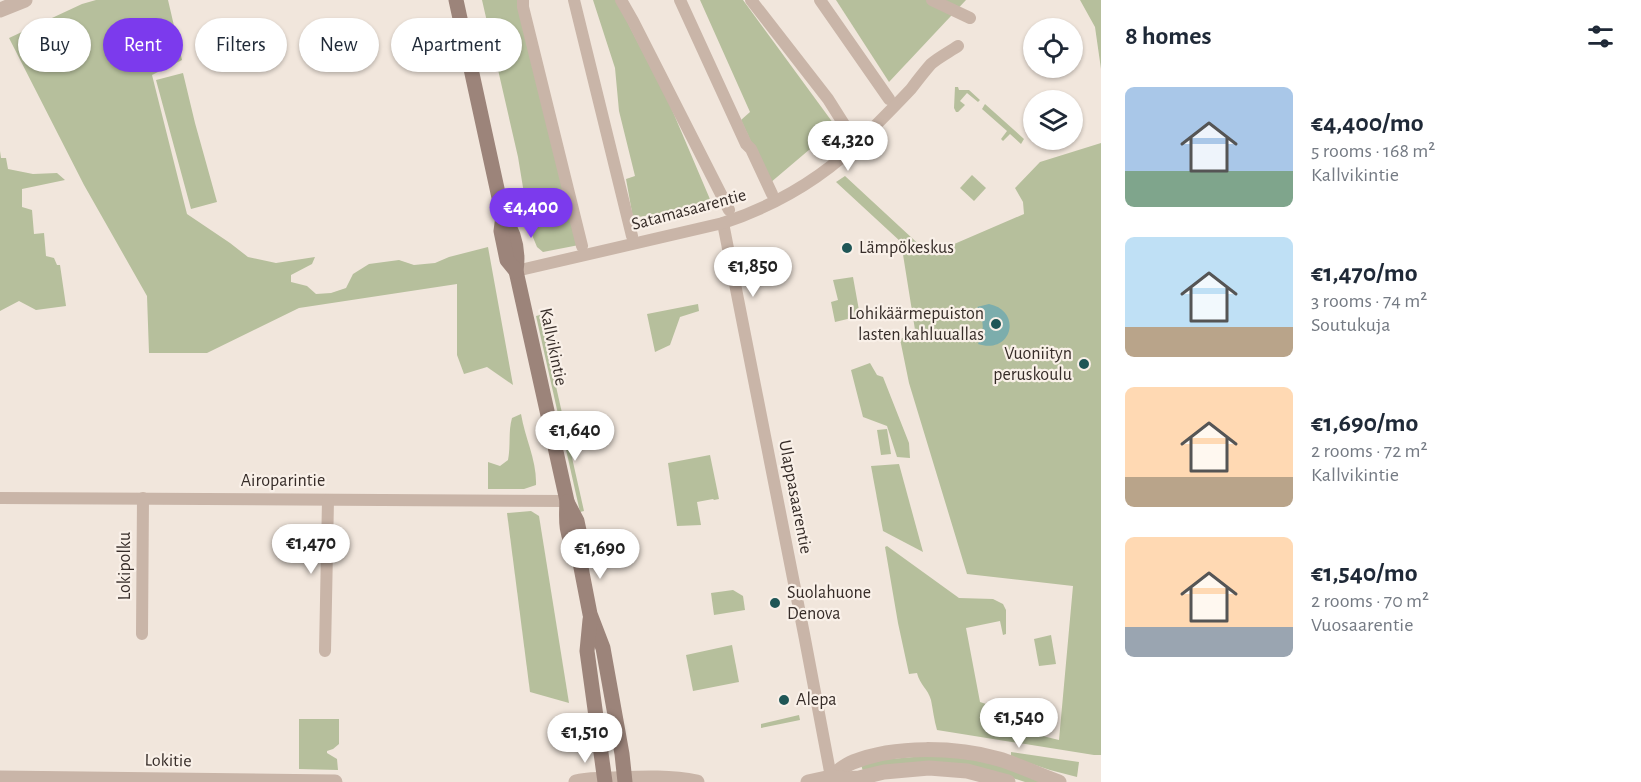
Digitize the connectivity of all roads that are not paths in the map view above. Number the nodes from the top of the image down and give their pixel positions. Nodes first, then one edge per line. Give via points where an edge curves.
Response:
1 (25, 0) edge
2 (523, 0) edge
3 (574, 0) edge
4 (621, 0) edge
5 (680, 0) edge
6 (751, 0) edge
7 (819, 0) edge
8 (932, 0) edge
9 (455, 1) edge
10 (0, 10) edge
11 (970, 18) dead end
12 (958, 46) dead end
13 (889, 99) dead end
14 (852, 137) dead end
15 (772, 194) dead end
16 (729, 210) dead end
17 (723, 223) junction
18 (632, 236) dead end
19 (582, 246) dead end
20 (516, 271) junction
21 (0, 498) edge
22 (143, 498) junction
23 (328, 500) junction
24 (567, 501) junction
25 (590, 614) junction
26 (142, 634) dead end
27 (325, 651) dead end
28 (831, 777) junction
29 (0, 778) edge
30 (624, 780) edge
31 (605, 781) edge
32 (335, 782) edge
33 (576, 782) edge
34 (696, 782) edge
35 (808, 782) edge
36 (1008, 782) edge
37 (1059, 782) edge

1 - 10 street
2 - 19 street
3 - 18 street
4 - 16 street
5 - 15 street
6 - 14 street via 828,99
7 - 13 street
8 - 11 street
9 - 20 main road, Kallvikintie via 503,216 512,228 518,257
12 - 17 street, Satamasaarentie via 932,63 903,98 829,169 776,202
17 - 20 street, Satamasaarentie
17 - 28 street, Ulappasaarentie
20 - 24 main road, Kallvikintie
21 - 22 street, Airoparintie
22 - 23 street, Airoparintie
22 - 26 street, Lokipolku
23 - 24 street, Airoparintie
23 - 27 street
24 - 25 main road, Kallvikintie via 581,540 578,552
25 - 30 main road, Kallvikintie via 603,648
25 - 31 main road, Kallvikintie via 587,651
28 - 35 street
28 - 36 street via 859,778 929,768 967,771
28 - 37 street via 854,761 877,755 935,750 999,759
29 - 32 street, Lokitie
30 - 31 street
30 - 34 street via 663,778
31 - 33 street

